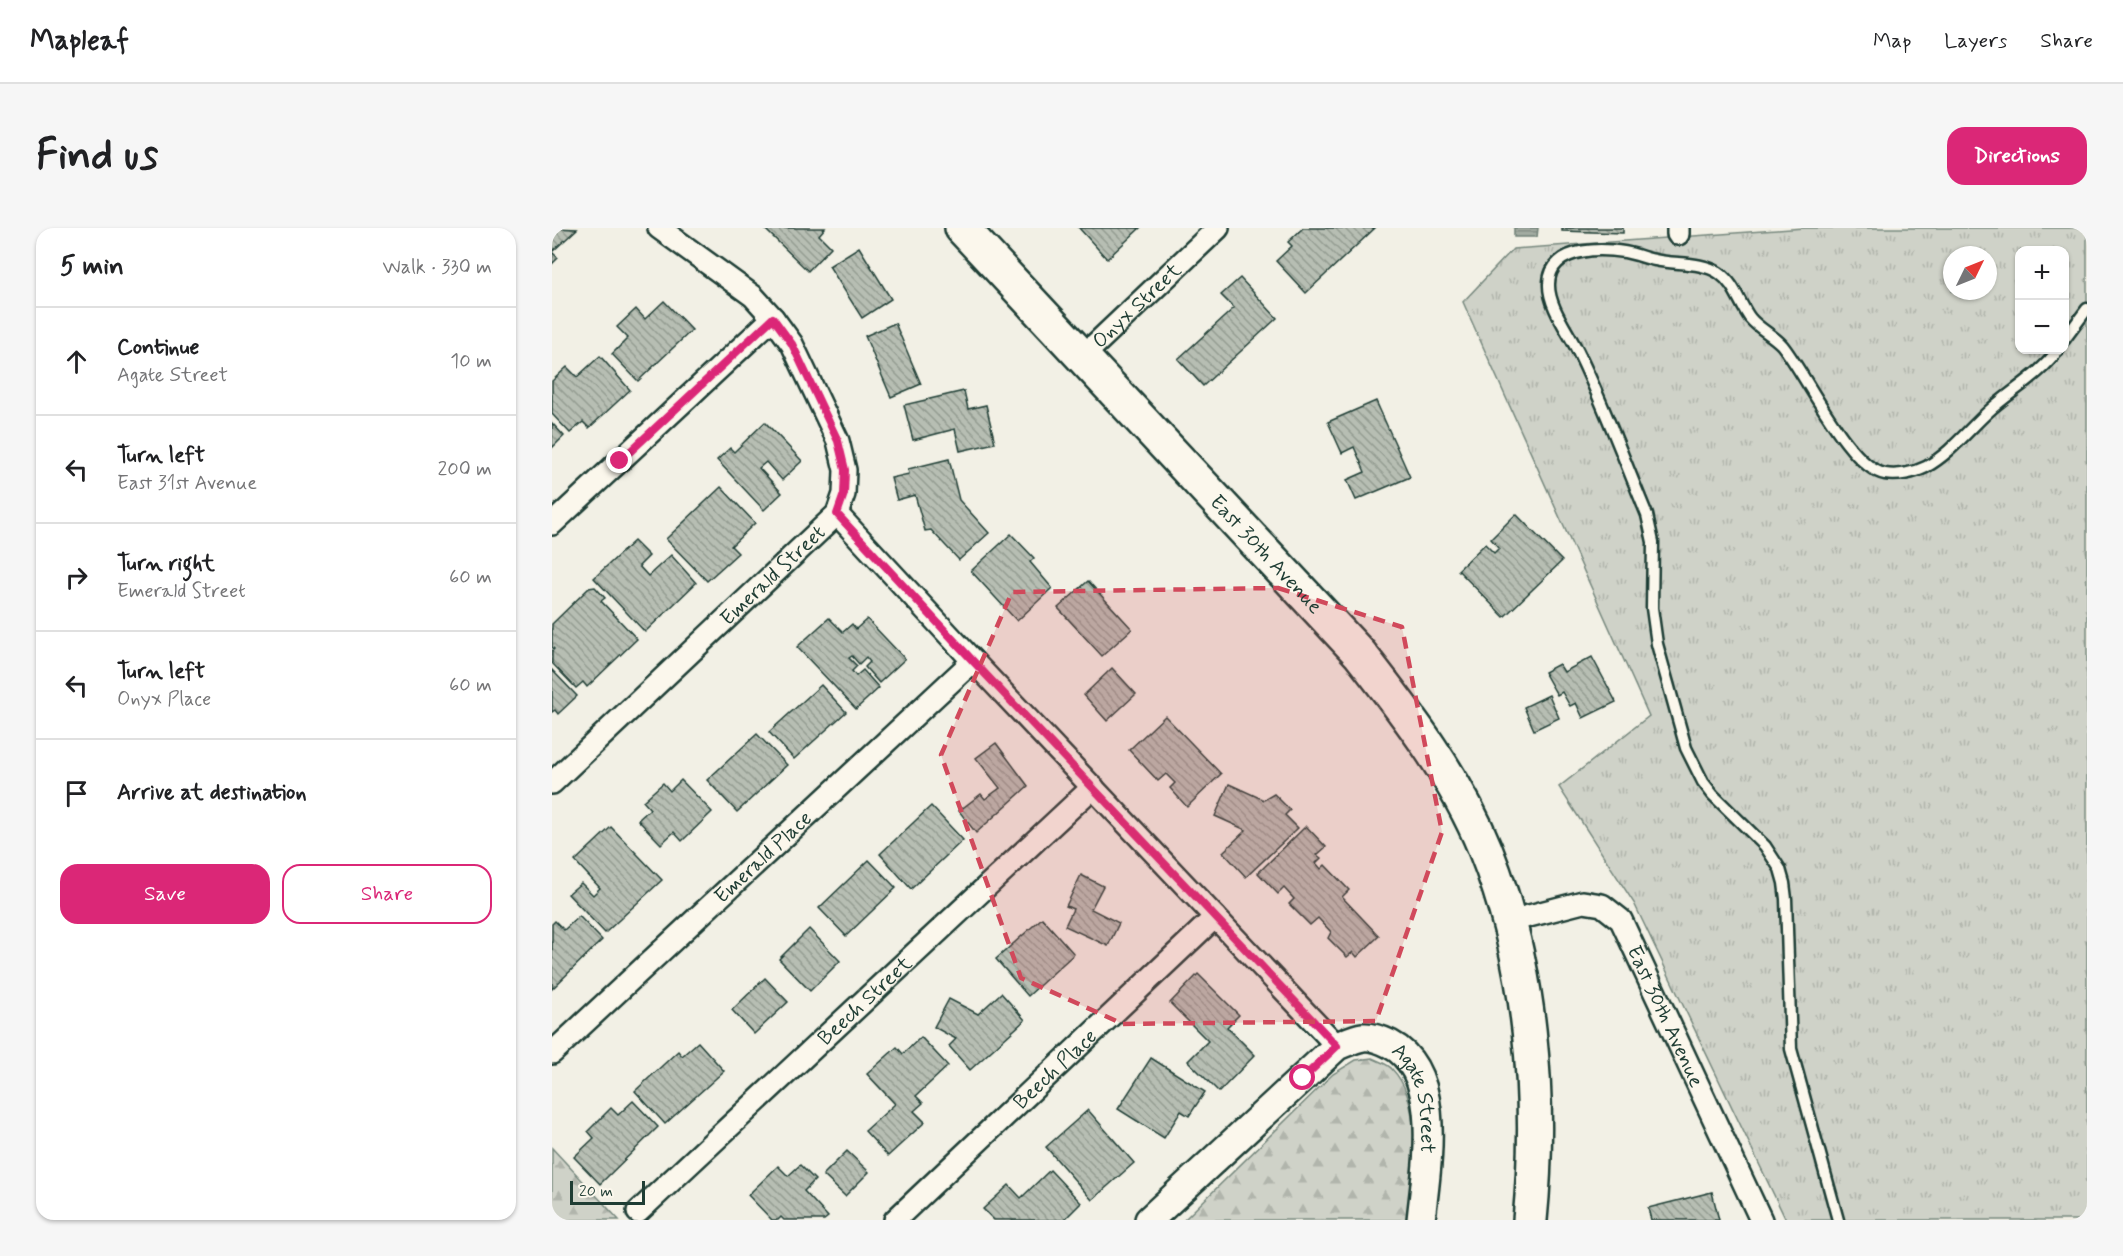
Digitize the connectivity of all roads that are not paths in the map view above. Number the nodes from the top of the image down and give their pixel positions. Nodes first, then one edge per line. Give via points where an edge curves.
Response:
1 (659, 228) edge
2 (962, 228) edge
3 (1218, 228) edge
4 (2087, 309) edge
5 (773, 318) junction
6 (2069, 333) edge
7 (2055, 354) edge
8 (1082, 357) junction
9 (837, 514) junction
10 (552, 524) edge
11 (973, 661) junction
12 (552, 783) edge
13 (1093, 787) junction
14 (1215, 916) junction
15 (1510, 921) junction
16 (1337, 1046) junction
17 (552, 1053) edge
18 (638, 1212) dead end
19 (895, 1220) edge
20 (1149, 1220) edge
21 (1421, 1220) edge
22 (1530, 1220) edge
23 (1761, 1220) edge
24 (1838, 1220) edge

1 - 5 street via 753,296
2 - 8 main road, East 30th Avenue
3 - 8 street, Onyx Street
4 - 6 lane
5 - 9 street, Emerald Street via 792,344 838,441 845,470 844,494
5 - 10 street
7 - 24 lane via 1942,456 1913,471 1884,474 1866,464 1847,442 1782,345 1752,321 1734,289 1719,273 1620,250 1578,252 1558,261 1551,272 1551,298 1585,365 1649,522 1657,644 1686,748 1713,795 1755,834 1780,869 1786,899 1791,1049
8 - 15 main road, East 30th Avenue via 1360,654 1415,724 1485,848
9 - 11 street
9 - 12 street, Emerald Street
11 - 13 street
11 - 17 street, Emerald Place
13 - 14 street
13 - 18 street, Beech Street
14 - 16 street
14 - 19 street, Beech Place
15 - 22 main road, East 30th Avenue via 1528,1016 1534,1106
15 - 23 street, East 30th Avenue via 1583,902 1602,904 1621,920
16 - 20 street, Agate Street
16 - 21 street, Agate Street via 1364,1037 1379,1039 1399,1049 1414,1066 1424,1091 1427,1122

